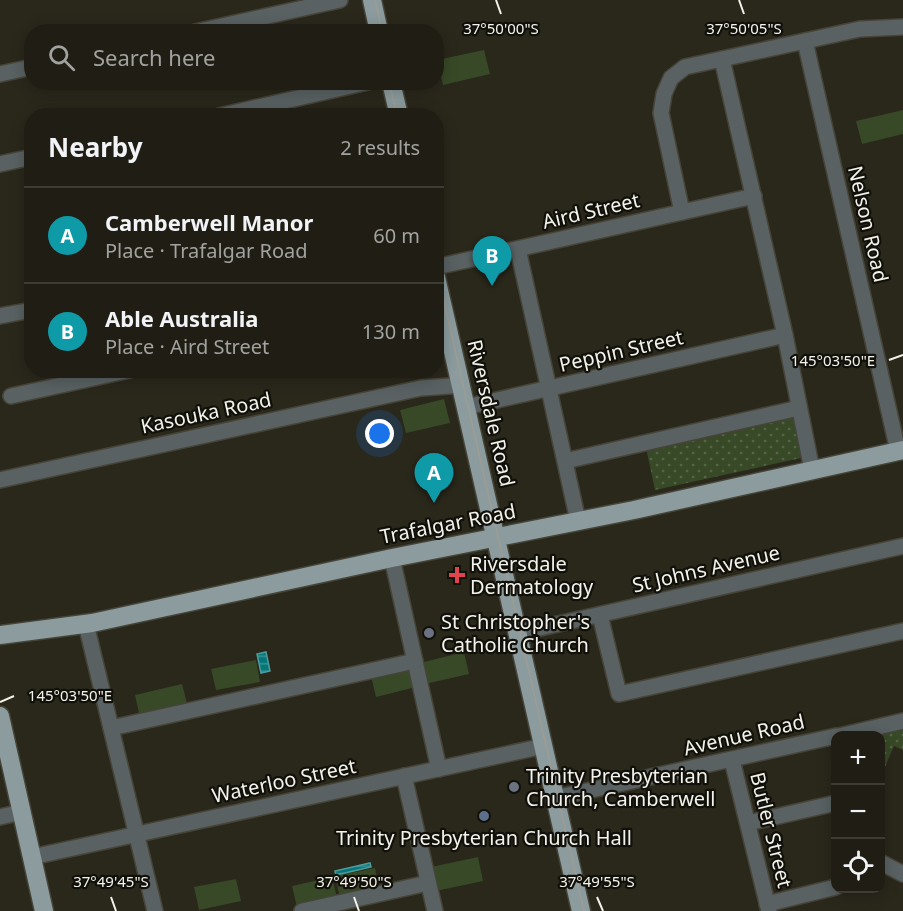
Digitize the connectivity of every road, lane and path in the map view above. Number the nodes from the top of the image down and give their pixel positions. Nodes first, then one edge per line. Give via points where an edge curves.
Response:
1 (340, 0) edge
2 (372, 0) edge
3 (231, 24) edge
4 (378, 24) edge
5 (903, 27) edge
6 (805, 41) junction
7 (722, 59) junction
8 (24, 69) edge
9 (0, 74) edge
10 (333, 90) edge
11 (393, 90) edge
12 (254, 108) edge
13 (397, 108) edge
14 (24, 159) edge
15 (0, 164) edge
16 (754, 196) junction
17 (682, 212) junction
18 (518, 249) junction
19 (444, 265) edge
20 (24, 312) edge
21 (0, 316) edge
22 (444, 319) edge
23 (785, 335) junction
24 (93, 378) edge
25 (460, 379) junction
26 (549, 389) junction
27 (10, 396) dead end
28 (466, 407) junction
29 (799, 408) junction
30 (901, 450) edge
31 (565, 461) junction
32 (812, 470) junction
33 (0, 480) edge
34 (578, 520) junction
35 (496, 538) junction
36 (903, 546) edge
37 (392, 558) junction
38 (600, 615) junction
39 (86, 624) junction
40 (903, 631) edge
41 (518, 633) junction
42 (0, 635) edge
43 (415, 661) junction
44 (0, 716) edge
45 (903, 721) edge
46 (111, 728) junction
47 (859, 731) edge
48 (831, 737) edge
49 (544, 746) junction
50 (732, 760) junction
51 (439, 769) junction
52 (404, 776) junction
53 (555, 798) junction
54 (831, 804) edge
55 (22, 812) junction
56 (0, 817) edge
57 (748, 823) junction
58 (137, 835) junction
59 (32, 857) junction
60 (885, 865) edge
61 (903, 874) edge
62 (429, 883) junction
63 (831, 888) edge
64 (768, 907) edge
65 (44, 911) edge
66 (154, 911) edge
67 (302, 911) edge
68 (435, 911) edge
69 (581, 911) edge

1 - 3 street
2 - 4 main road
5 - 6 street via 860,29
6 - 7 street
6 - 30 street, Nelson Road
7 - 16 street
7 - 17 street via 685,67 671,78 664,94 661,113
8 - 9 street
10 - 12 street
11 - 13 main road
14 - 15 street
16 - 17 street, Aird Street
16 - 23 street
17 - 18 street, Aird Street
18 - 19 street, Aird Street
18 - 26 street
20 - 21 street
22 - 25 main road, Riversdale Road
23 - 26 street, Peppin Street
23 - 29 street
24 - 27 street
25 - 28 main road, Riversdale Road
25 - 33 street, Kasouka Road via 450,386 421,388
26 - 28 street, Peppin Street
26 - 31 street
28 - 35 main road, Riversdale Road
29 - 31 street
29 - 32 street
30 - 32 main road, Trafalgar Road
31 - 34 street
32 - 34 main road, Trafalgar Road
34 - 35 main road, Trafalgar Road
35 - 37 main road, Trafalgar Road
35 - 41 main road, Riversdale Road
36 - 38 street, St Johns Avenue
37 - 39 main road, Trafalgar Road
37 - 43 street
38 - 40 street via 619,694
38 - 41 street, St Johns Avenue
39 - 42 main road, Trafalgar Road
39 - 46 street
41 - 49 main road, Riversdale Road
43 - 46 street
43 - 51 street
44 - 55 main road
45 - 47 street, Avenue Road
46 - 58 street
48 - 50 street, Avenue Road
49 - 51 street, Waterloo Street
49 - 53 main road, Riversdale Road
50 - 53 street, Avenue Road
50 - 57 street, Butler Street
51 - 52 street, Waterloo Street
52 - 58 street, Waterloo Street
52 - 62 street
53 - 69 main road, Riversdale Road
54 - 57 street
55 - 56 street
55 - 59 main road
57 - 64 street, Butler Street
58 - 59 street, Waterloo Street
58 - 66 street
59 - 65 main road
60 - 61 street
62 - 67 street
62 - 68 street
63 - 64 street

